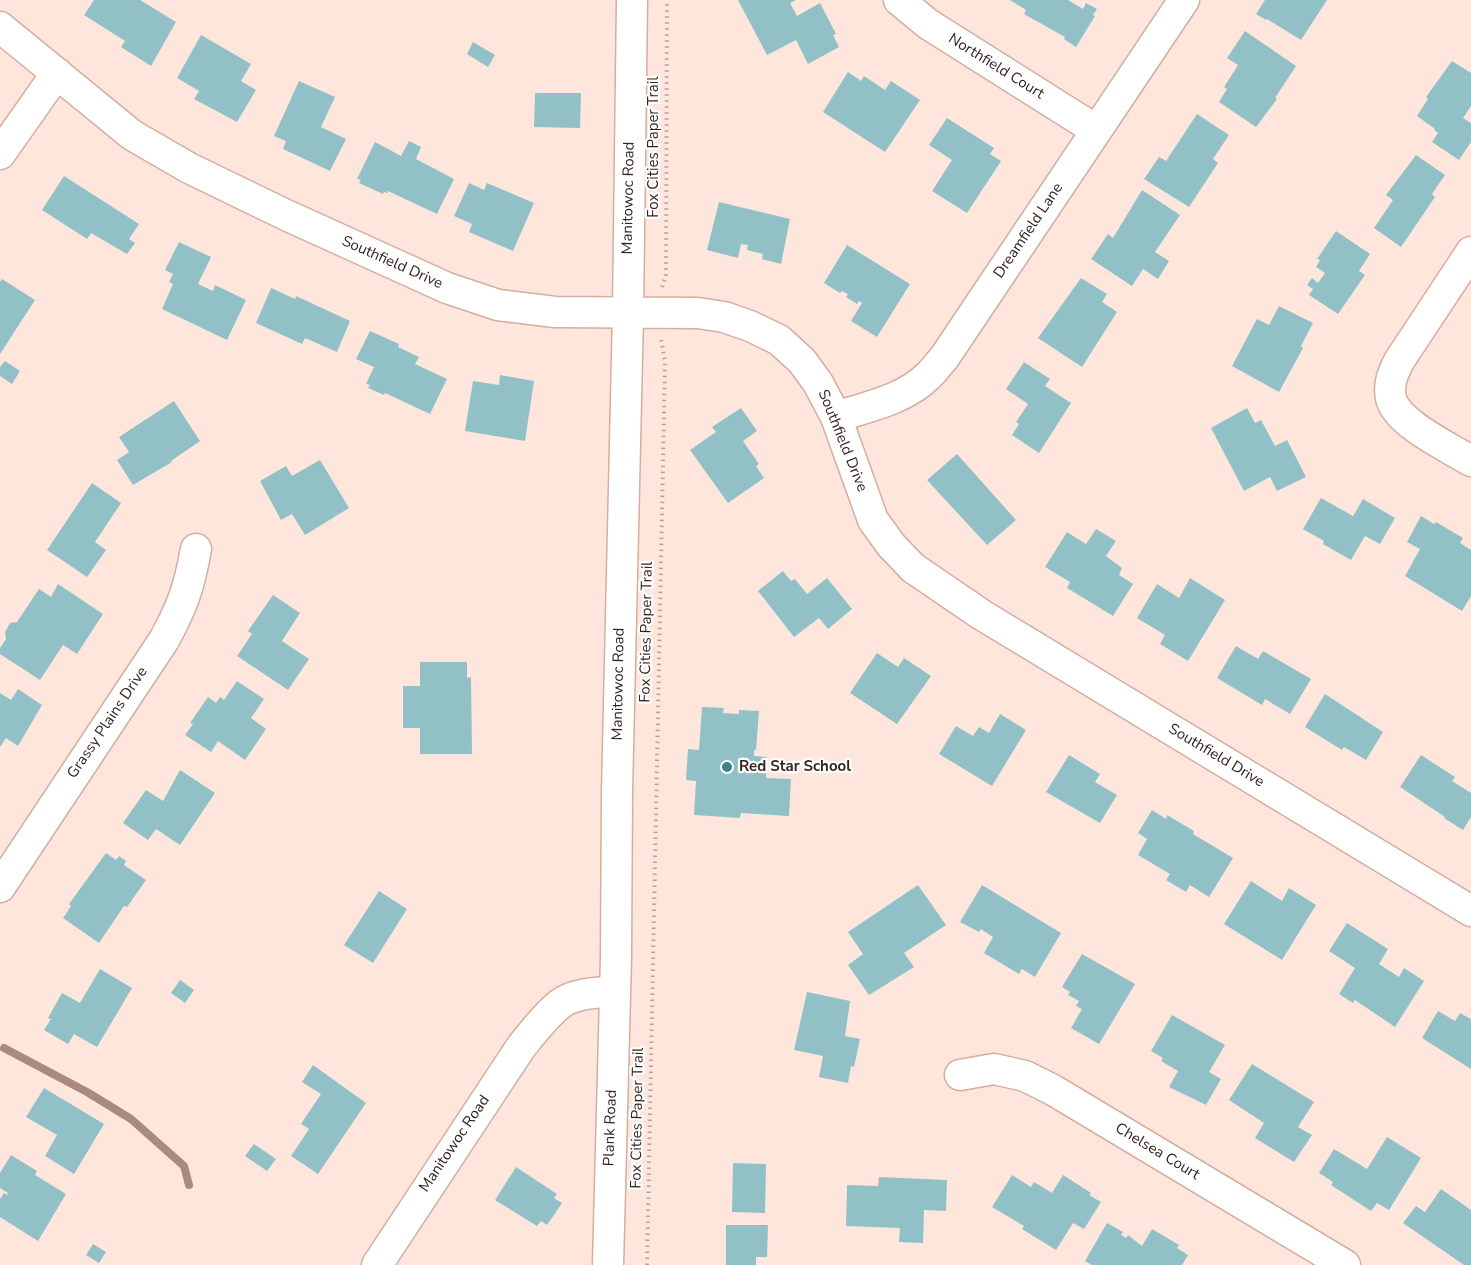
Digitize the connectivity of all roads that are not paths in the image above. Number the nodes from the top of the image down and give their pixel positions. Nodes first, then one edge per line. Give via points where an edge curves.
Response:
1 (632, 0) edge
2 (899, 0) edge
3 (1184, 0) edge
4 (0, 27) edge
5 (57, 73) junction
6 (1096, 130) junction
7 (0, 154) edge
8 (1471, 252) edge
9 (628, 313) junction
10 (836, 417) junction
11 (1471, 461) edge
12 (196, 549) dead end
13 (0, 887) edge
14 (1471, 911) edge
15 (615, 991) junction
16 (960, 1075) dead end
17 (377, 1265) edge
18 (608, 1265) edge
19 (1345, 1265) edge

1 - 9 street, Manitowoc Road
2 - 6 street, Northfield Court via 928,24
3 - 6 street, Dreamfield Lane
4 - 5 street, Southfield Drive
5 - 7 street
5 - 9 street, Southfield Drive via 132,135 189,168 447,288 498,305 555,312
6 - 10 street, Dreamfield Lane via 944,358 927,377 891,399
8 - 11 street via 1399,361 1391,376 1390,389 1391,400 1413,425
9 - 10 street, Southfield Drive via 662,311 724,317 779,340 819,383
9 - 15 street, Manitowoc Road
10 - 14 street, Southfield Drive via 873,520 913,567 982,615
12 - 13 street, Grassy Plains Drive via 190,584 164,640
15 - 17 street, Manitowoc Road via 583,995 561,1003 541,1022
15 - 18 street, Plank Road
16 - 19 street, Chelsea Court via 994,1069 1025,1076

